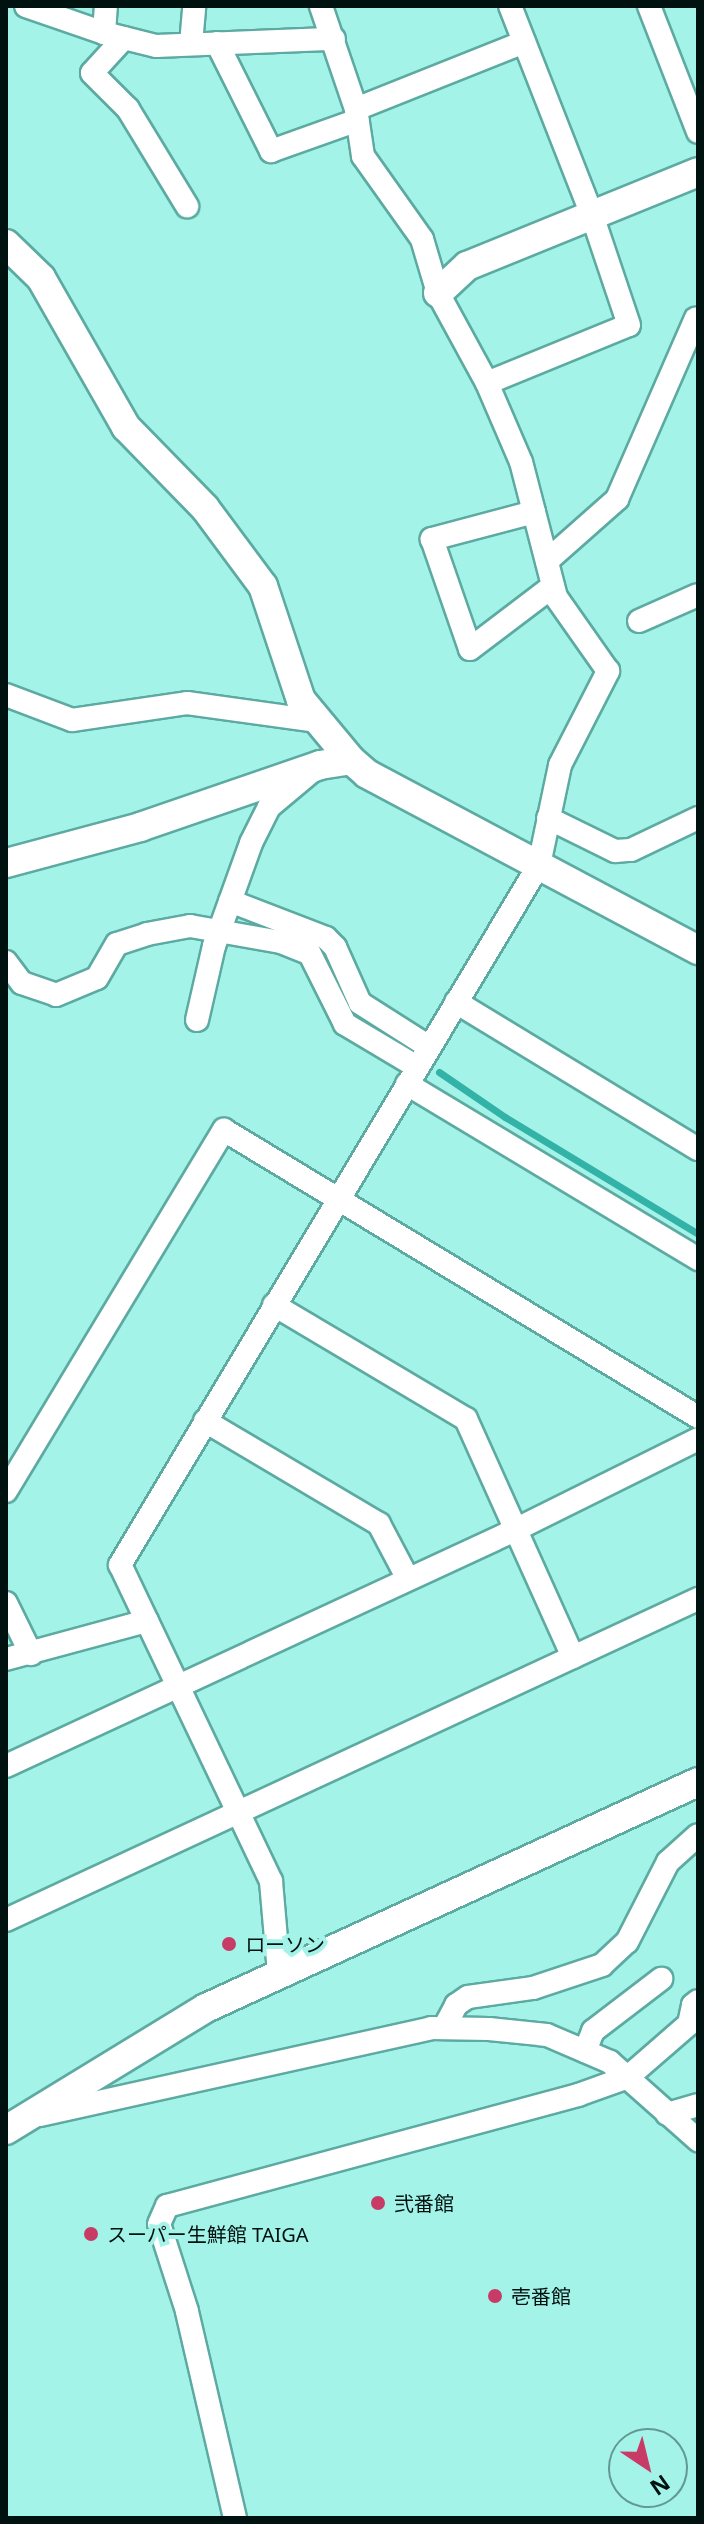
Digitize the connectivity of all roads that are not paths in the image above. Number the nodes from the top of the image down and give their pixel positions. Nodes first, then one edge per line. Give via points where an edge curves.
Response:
1 (26, 6) edge
2 (106, 6) edge
3 (194, 6) edge
4 (321, 6) edge
5 (510, 6) edge
6 (649, 6) edge
7 (114, 36) junction
8 (334, 39) junction
9 (524, 42) junction
10 (217, 43) junction
11 (191, 44) junction
12 (357, 114) junction
13 (698, 132) edge
14 (698, 172) edge
15 (187, 206) dead end
16 (592, 215) junction
17 (6, 244) edge
18 (438, 293) junction
19 (696, 318) dead end
20 (487, 383) junction
21 (534, 512) junction
22 (547, 561) junction
23 (553, 586) junction
24 (698, 595) edge
25 (639, 621) dead end
26 (6, 695) edge
27 (316, 721) junction
28 (351, 760) junction
29 (320, 765) junction
30 (548, 818) junction
31 (698, 818) edge
32 (6, 863) edge
33 (539, 865) junction
34 (230, 901) junction
35 (220, 929) junction
36 (318, 946) junction
37 (698, 950) edge
38 (6, 962) edge
39 (456, 1002) junction
40 (360, 1003) junction
41 (197, 1020) dead end
42 (345, 1024) junction
43 (418, 1066) junction
44 (698, 1149) edge
45 (337, 1199) junction
46 (698, 1259) edge
47 (274, 1305) junction
48 (698, 1417) edge
49 (205, 1421) junction
50 (698, 1439) edge
51 (6, 1491) edge
52 (515, 1530) junction
53 (408, 1579) junction
54 (698, 1599) edge
55 (6, 1603) edge
56 (147, 1621) junction
57 (31, 1654) junction
58 (573, 1657) junction
59 (6, 1659) edge
60 (178, 1685) junction
61 (6, 1766) edge
62 (698, 1782) edge
63 (238, 1811) junction
64 (698, 1835) edge
65 (6, 1920) edge
66 (279, 1973) junction
67 (661, 1979) dead end
68 (698, 2001) edge
69 (444, 2028) junction
70 (585, 2051) junction
71 (628, 2077) junction
72 (698, 2105) edge
73 (667, 2114) junction
74 (14, 2124) edge
75 (698, 2140) edge
76 (235, 2518) edge

1 - 7 street
2 - 7 street
3 - 11 street
4 - 8 street
5 - 9 street
6 - 13 street
7 - 11 street via 156,46
7 - 15 street via 92,73 128,109
8 - 10 street
8 - 12 street
9 - 12 street
9 - 16 street
10 - 11 street
10 - 12 street via 271,151
12 - 18 street via 363,156 422,239
14 - 16 street
16 - 18 street via 467,266
16 - 20 street via 629,325
17 - 27 street via 41,278 126,427 205,508 263,586 301,700
18 - 20 street
19 - 22 street via 617,499
20 - 21 street via 521,462
21 - 22 street
21 - 23 street via 432,539 470,649
22 - 23 street
23 - 30 street via 608,671 560,765
24 - 25 street
26 - 27 street via 72,720 187,703
27 - 28 street
28 - 29 street
28 - 33 street via 367,774
29 - 32 street via 140,827
29 - 34 street via 269,807
30 - 31 street via 615,851 631,850
30 - 33 street
33 - 37 street
33 - 39 street
34 - 35 street
34 - 36 street
35 - 36 street
35 - 38 street via 190,926 117,944 97,978 56,995 22,983
35 - 41 street
36 - 40 street via 335,947
36 - 42 street
39 - 43 street
39 - 44 street
40 - 42 street
40 - 43 street
42 - 43 street
43 - 45 street
43 - 46 street
45 - 47 street
45 - 48 street
45 - 51 street via 224,1130
47 - 49 street
47 - 52 street via 466,1419
49 - 53 street via 379,1524
49 - 56 street via 120,1565
50 - 52 street
52 - 53 street
52 - 58 street
53 - 60 street
54 - 58 street
55 - 57 street
56 - 57 street
56 - 60 street
57 - 59 street
58 - 63 street
60 - 61 street
60 - 63 street
62 - 66 street
63 - 65 street
63 - 66 street via 271,1881
64 - 69 street via 668,1862 627,1942 602,1965 533,1988 468,1997 456,2005
66 - 74 street via 206,2008
67 - 70 street via 593,2031
68 - 71 street via 689,2024
69 - 70 street via 547,2035
69 - 74 street via 386,2037 118,2106
70 - 71 street
71 - 73 street
71 - 76 street via 167,2206 155,2216 187,2311
72 - 73 street
73 - 75 street

